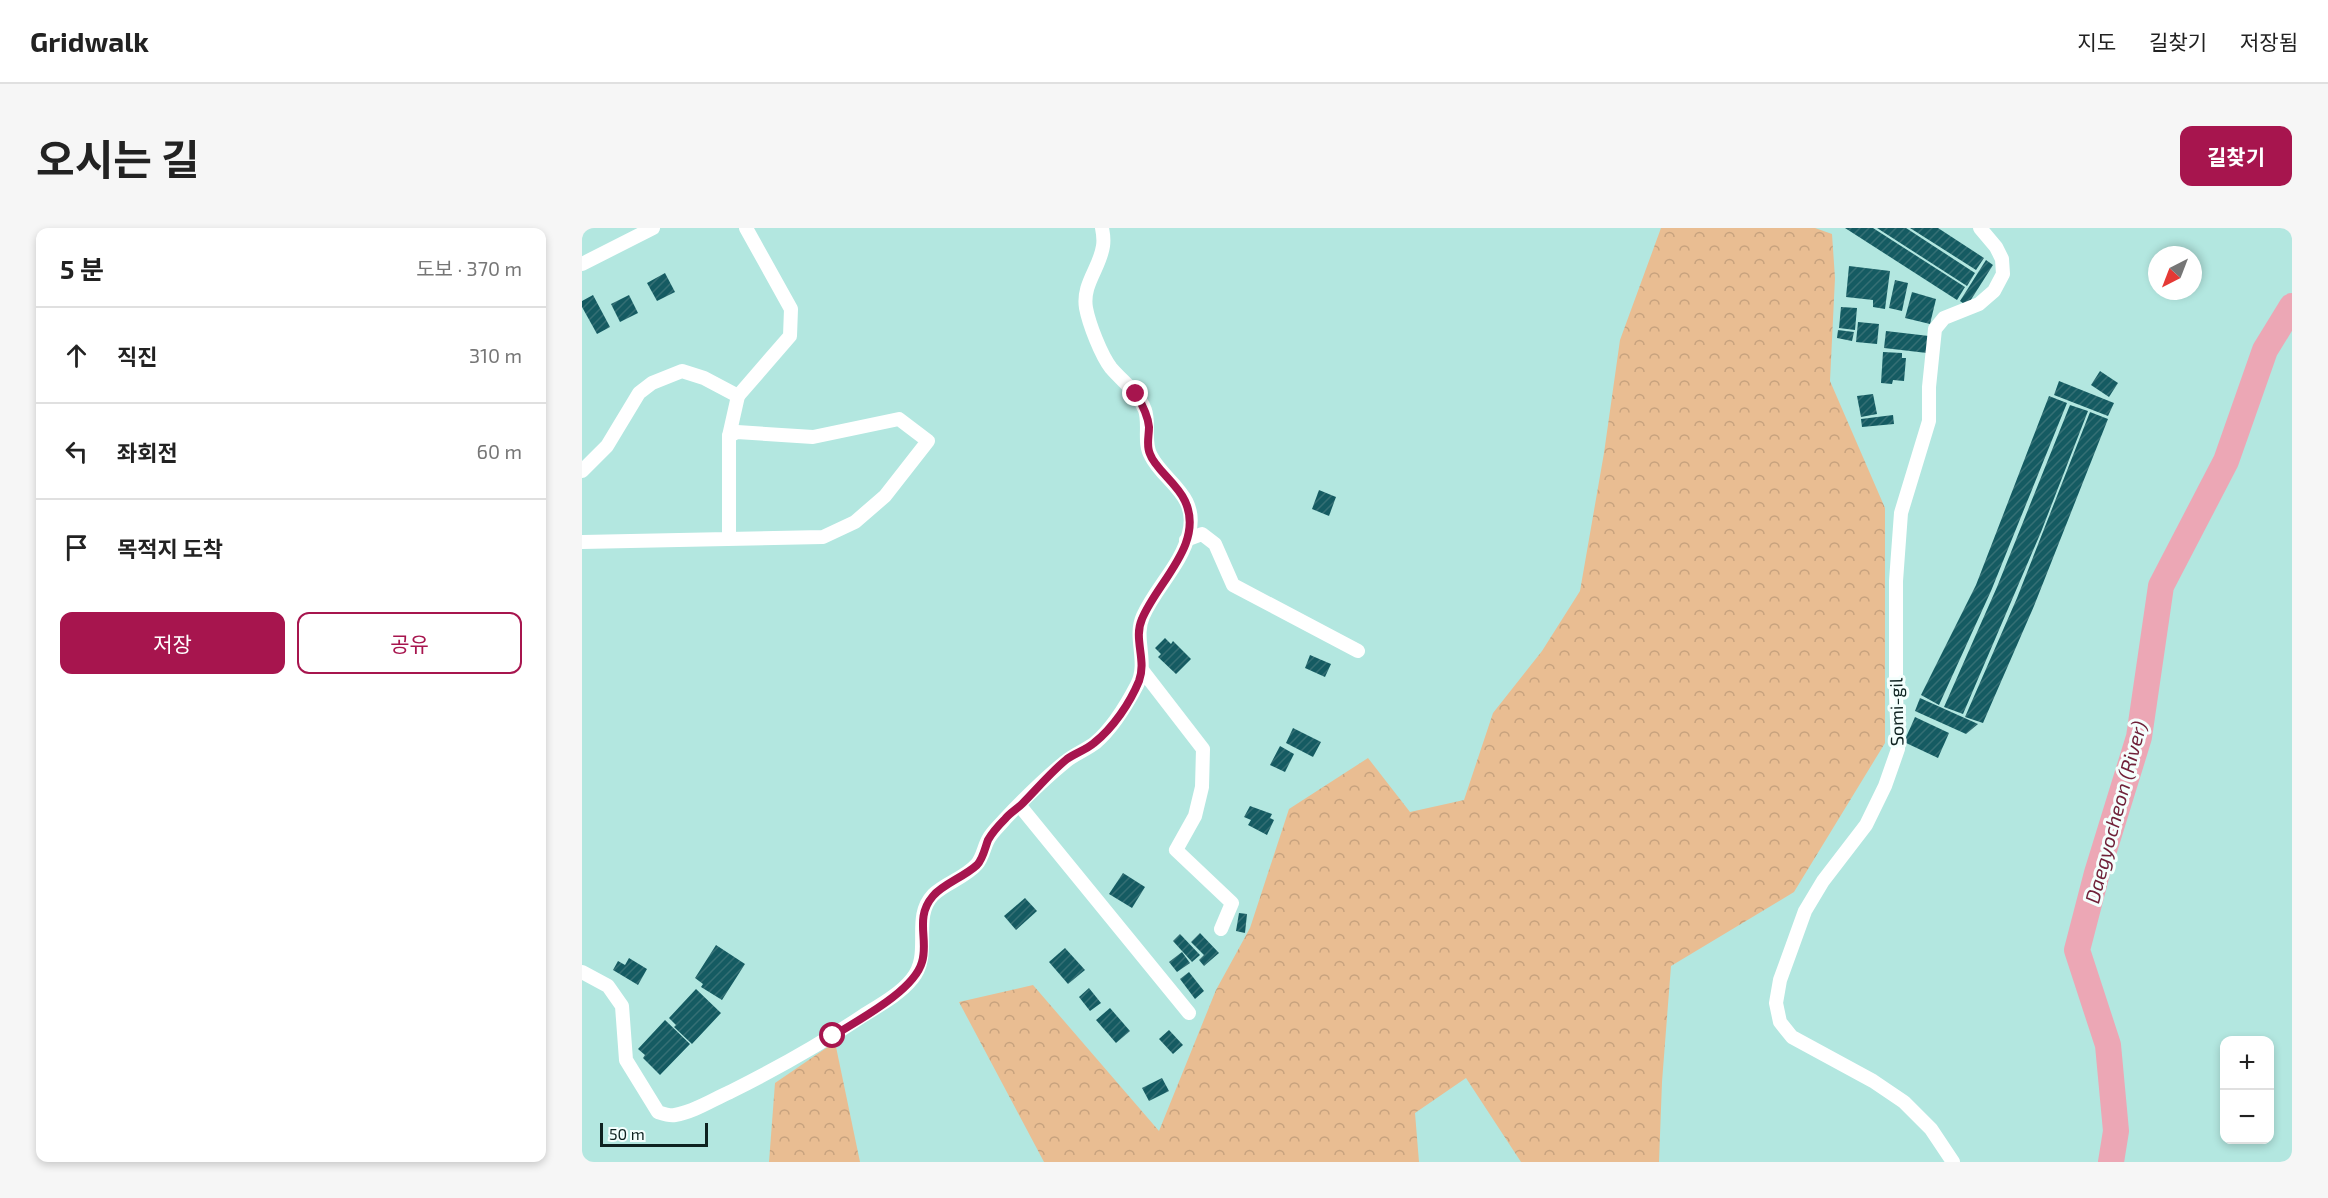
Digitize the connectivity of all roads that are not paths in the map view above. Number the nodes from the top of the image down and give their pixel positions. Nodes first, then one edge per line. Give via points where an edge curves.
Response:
1 (653, 228) edge
2 (746, 228) edge
3 (1102, 228) edge
4 (1980, 228) edge
5 (582, 264) edge
6 (738, 396) junction
7 (729, 436) junction
8 (582, 471) edge
9 (729, 539) junction
10 (1186, 540) junction
11 (582, 542) edge
12 (1358, 651) dead end
13 (1142, 669) junction
14 (1020, 806) junction
15 (1221, 929) dead end
16 (582, 972) edge
17 (1189, 1013) dead end
18 (1953, 1162) edge

1 - 5 street
2 - 6 street via 791,309 790,336
3 - 10 street via 1103,246 1087,285 1086,306 1109,365 1136,394 1144,409 1150,456 1185,499 1191,514
4 - 18 street, Somi-gil via 2002,259 2003,274 1994,291 1979,304 1944,318 1935,329 1929,421 1901,513 1896,603 1898,749 1866,825 1805,911 1780,980 1776,1003 1780,1022 1792,1037 1904,1102 1931,1129
6 - 7 street
6 - 8 street via 682,371 652,383 639,393 607,446
7 - 9 street
7 - 9 street via 737,432 813,437 898,419 928,441 885,496 855,522 824,537
9 - 11 street
10 - 12 street via 1202,534 1215,544 1233,585
10 - 13 street via 1140,622
13 - 14 street via 1127,704 1108,730 1094,744 1069,758
13 - 15 street via 1203,749 1202,787 1195,816 1176,850 1232,903
14 - 16 street via 990,837 979,863 934,895 925,908 922,961 912,980 833,1036 692,1110 672,1116 658,1112 626,1060 622,1006 608,986
14 - 17 street

